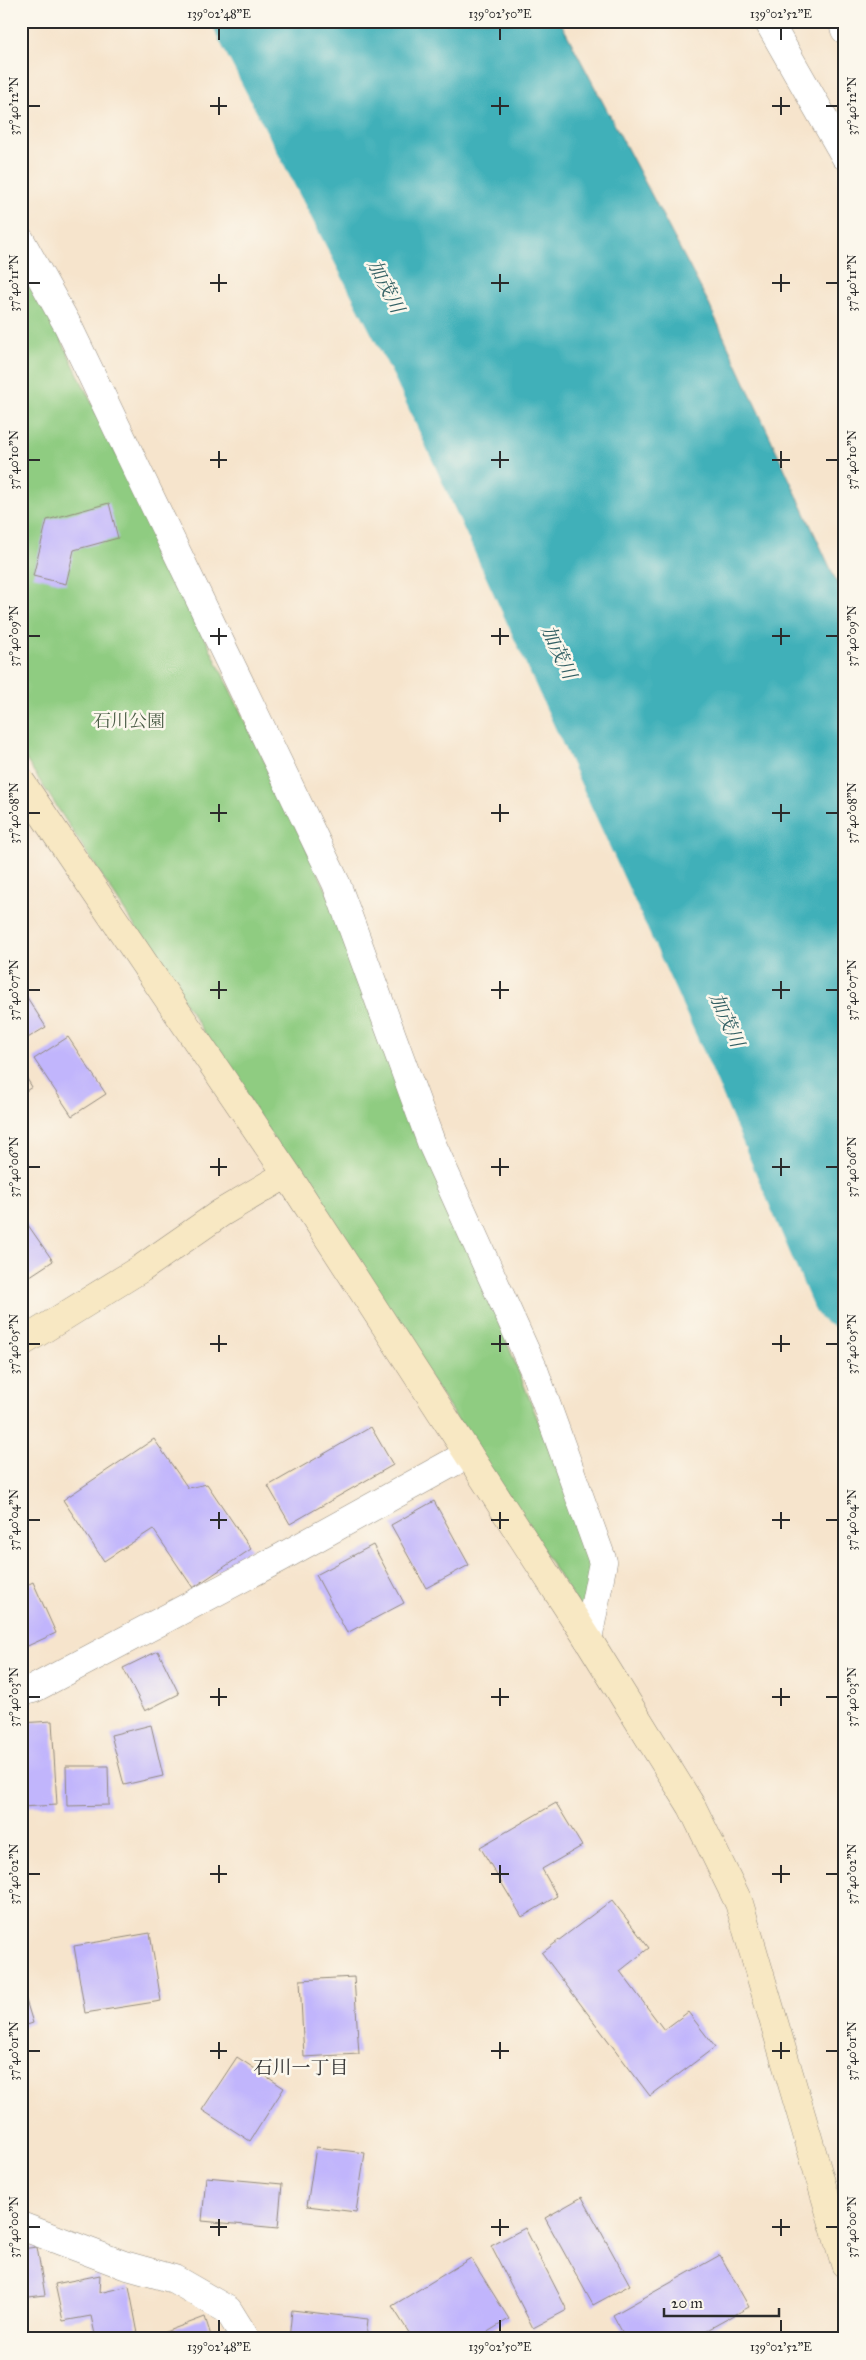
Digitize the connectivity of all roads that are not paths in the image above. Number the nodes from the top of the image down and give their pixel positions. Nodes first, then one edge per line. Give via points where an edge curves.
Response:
1 (768, 21) edge
2 (842, 21) edge
3 (845, 30) edge
4 (845, 156) edge
5 (21, 241) edge
6 (21, 782) edge
7 (287, 1174) junction
8 (21, 1343) edge
9 (468, 1454) junction
10 (588, 1639) junction
11 (21, 1692) edge
12 (21, 2226) edge
13 (845, 2264) edge
14 (246, 2339) edge

1 - 4 street
2 - 3 street
5 - 10 street via 68,326 336,883 431,1142 534,1370 603,1562
6 - 7 street
7 - 8 street
7 - 9 street
9 - 10 street
9 - 11 street via 271,1563 33,1689
10 - 13 street via 692,1807 739,1902
12 - 14 street via 124,2265 174,2279 228,2310

